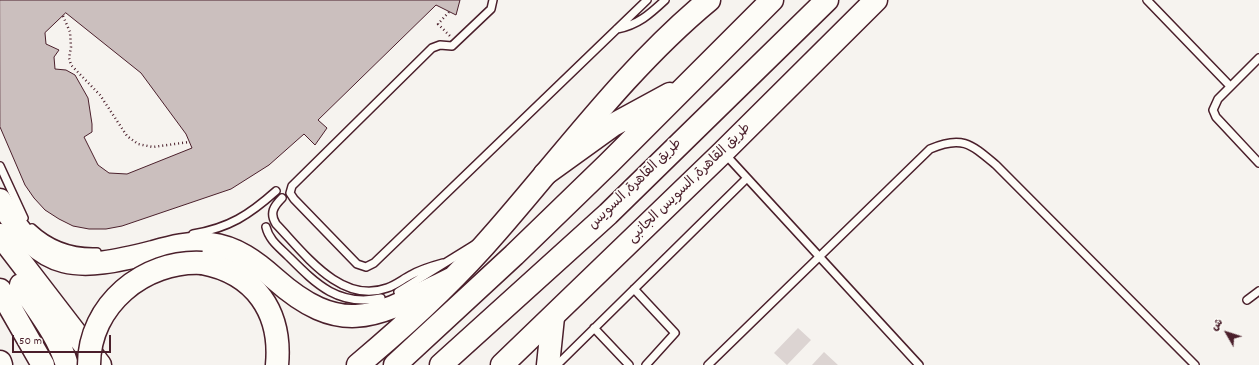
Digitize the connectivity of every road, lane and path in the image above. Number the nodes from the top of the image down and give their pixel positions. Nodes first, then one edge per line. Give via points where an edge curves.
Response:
1 (493, 0) edge
2 (646, 0) edge
3 (665, 0) edge
4 (772, 0) edge
5 (826, 0) edge
6 (876, 0) edge
7 (1147, 0) edge
8 (702, 4) edge
9 (449, 12) dead end
10 (63, 16) dead end
11 (617, 29) junction
12 (457, 42) junction
13 (1259, 58) edge
14 (687, 86) junction
15 (1230, 86) junction
16 (189, 142) dead end
17 (723, 152) junction
18 (1259, 163) edge
19 (0, 166) edge
20 (545, 174) junction
21 (747, 178) junction
22 (276, 191) dead end
23 (282, 198) dead end
24 (0, 200) edge
25 (266, 227) dead end
26 (0, 234) edge
27 (186, 235) dead end
28 (165, 241) dead end
29 (0, 244) edge
30 (101, 252) dead end
31 (133, 257) junction
32 (818, 257) junction
33 (448, 271) junction
34 (634, 289) junction
35 (0, 290) edge
36 (1259, 290) edge
37 (398, 292) dead end
38 (381, 298) dead end
39 (1247, 300) dead end
40 (553, 318) junction
41 (594, 328) junction
42 (0, 362) edge
43 (916, 364) edge
44 (2, 365) edge
45 (44, 365) edge
46 (67, 365) edge
47 (89, 365) edge
48 (100, 365) edge
49 (277, 365) edge
50 (358, 365) edge
51 (395, 365) edge
52 (441, 365) edge
53 (502, 365) edge
54 (548, 365) edge
55 (557, 365) edge
56 (629, 365) edge
57 (646, 365) edge
58 (708, 365) edge
59 (1195, 365) edge

1 - 12 lane via 490,9
2 - 11 lane
3 - 11 lane via 643,20
4 - 14 main road
5 - 52 main road, طريق القاهرة, السويس via 608,214
6 - 17 main road, طريق القاهرة, السويس الجانبى
7 - 15 lane
8 - 20 main road via 628,76
9 - 12 path via 438,24
10 - 16 path via 70,32 71,47 68,58 71,65 100,95 127,136 138,144 153,147
11 - 12 lane via 374,263 366,267 357,264 294,199 290,193 292,186 432,48 440,45 452,46
13 - 15 lane
14 - 20 main road via 613,125
14 - 51 main road via 519,250
15 - 18 lane via 1218,98 1214,105 1214,113
17 - 21 lane
17 - 40 main road, طريق القاهرة, السويس الجانبى
19 - 30 lane via 30,227 48,241 68,249
20 - 33 main road via 496,232
21 - 32 lane
21 - 34 lane
22 - 27 lane via 248,214 230,224
23 - 33 lane via 273,210 276,224 321,270 337,282 353,289 369,291 386,288 422,269
24 - 31 main road via 16,226 27,238 55,259 93,265
25 - 38 lane via 273,241 311,278 330,292 359,301
26 - 48 main road
28 - 31 lane
29 - 46 main road via 15,275 52,332
31 - 33 main road via 191,244 229,248 265,270 301,301 331,314 347,316 364,316 393,308
32 - 43 lane
32 - 58 lane
32 - 59 lane via 930,149 946,142 963,143 976,149 996,165
33 - 37 lane
33 - 50 main road via 404,325
34 - 41 lane
34 - 57 lane via 675,333
35 - 45 main road
36 - 39 lane
40 - 53 main road, طريق القاهرة, السويس الجانبى
40 - 54 main road
41 - 55 lane
41 - 56 lane
42 - 44 main road
47 - 49 main road, bridge via 90,348 98,323 121,292 141,277 164,267 189,263 202,263 220,268 237,276 256,292 275,325

